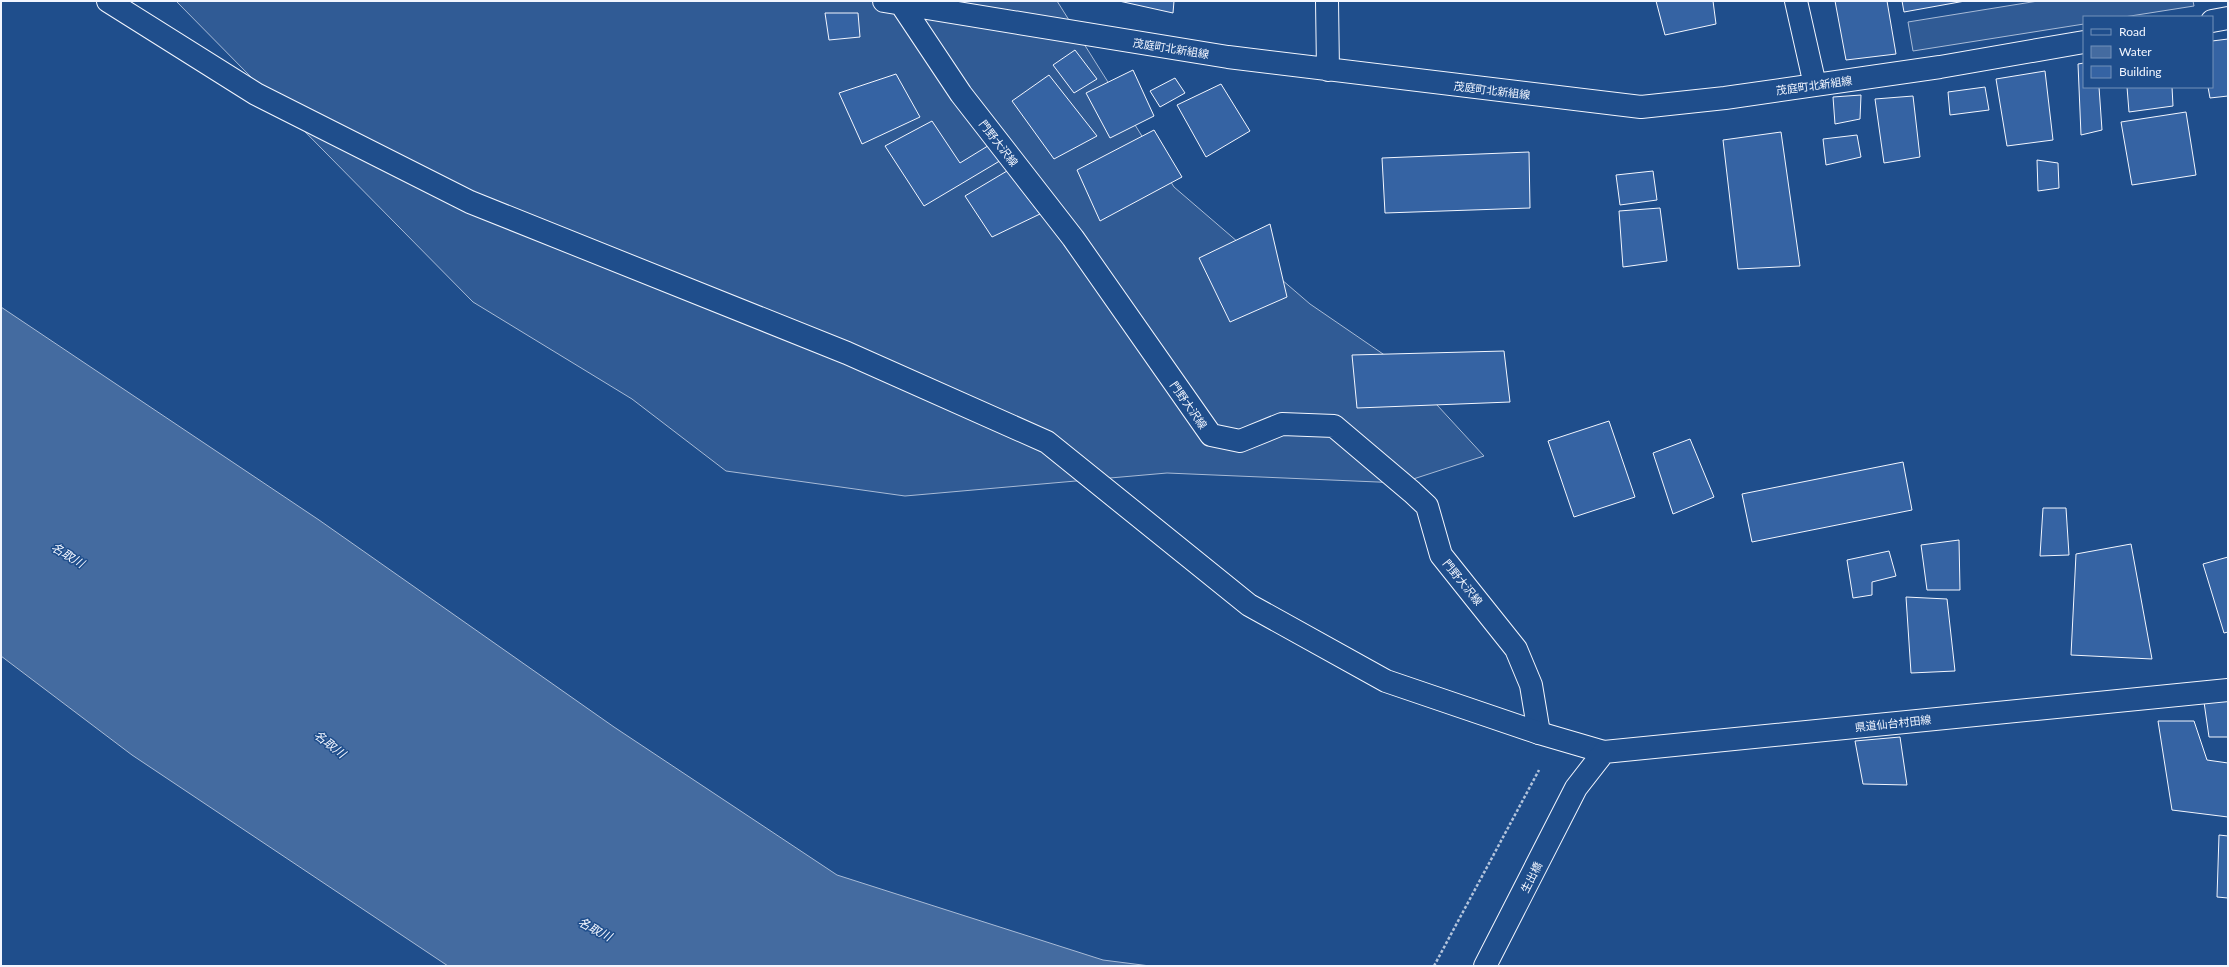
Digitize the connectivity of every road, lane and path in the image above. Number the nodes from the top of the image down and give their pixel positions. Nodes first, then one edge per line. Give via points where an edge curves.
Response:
1 (108, 1) edge
2 (1327, 1) edge
3 (1796, 1) edge
4 (894, 2) edge
5 (2228, 18) edge
6 (2213, 21) edge
7 (2083, 42) edge
8 (1328, 70) junction
9 (1815, 85) junction
10 (2228, 690) edge
11 (1539, 733) junction
12 (1604, 752) junction
13 (1539, 770) dead end
14 (1434, 966) edge
15 (1486, 966) edge

1 - 11 street via 256,94 470,202 847,353 1047,442 1249,605 1386,681
2 - 8 street
3 - 9 street
4 - 8 street, 茂庭町北新組線 via 1221,56
4 - 11 street, 門野大沢線 via 961,94 1073,238 1211,435 1240,441 1282,424 1334,426 1427,506 1441,555 1516,649 1530,685
5 - 6 street
7 - 9 street, 茂庭町北新組線
8 - 9 street, 茂庭町北新組線 via 1641,107
10 - 12 street, 県道仙台村田線
11 - 12 street
12 - 15 street, 生出橋 via 1576,788
13 - 14 path

